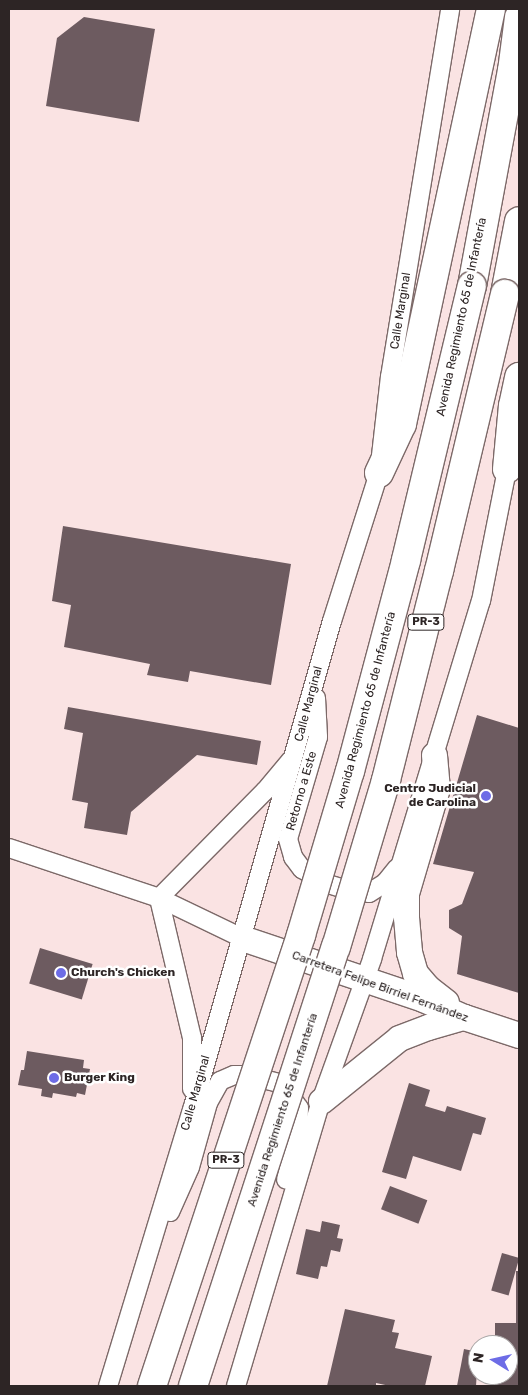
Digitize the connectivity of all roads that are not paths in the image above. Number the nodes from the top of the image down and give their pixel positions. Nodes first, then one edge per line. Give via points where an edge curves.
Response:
1 (450, 9) edge
2 (491, 9) edge
3 (519, 17) edge
4 (519, 221) edge
5 (519, 377) edge
6 (519, 414) edge
7 (507, 469) junction
8 (379, 473) junction
9 (315, 683) junction
10 (434, 755) junction
11 (295, 756) junction
12 (9, 848) edge
13 (401, 863) junction
14 (158, 898) junction
15 (242, 938) junction
16 (363, 980) junction
17 (464, 1016) junction
18 (519, 1035) edge
19 (321, 1101) junction
20 (193, 1107) junction
21 (282, 1231) junction
22 (150, 1248) junction
23 (108, 1386) edge
24 (152, 1386) edge
25 (193, 1386) edge
26 (236, 1386) edge

1 - 8 street, Calle Marginal via 390,377
2 - 8 main road via 402,424
3 - 24 main road, Avenida Regimiento 65 de Infantería / PR-3, bridge via 472,286 406,560 348,780 301,935
4 - 25 main road, Avenida Regimiento 65 de Infantería / PR-3, bridge via 505,294 386,780 336,947
5 - 7 main road
6 - 7 street
7 - 10 street via 481,601
8 - 9 street, Calle Marginal
9 - 11 street, Calle Marginal
9 - 13 street, Retorno a Este via 318,737 288,839 293,857 302,869 328,884 369,893 385,882
10 - 13 street
10 - 17 street via 437,788 406,894 409,952 415,973 427,987
11 - 14 street via 265,791
11 - 15 street, Calle Marginal
12 - 14 street
13 - 16 street
14 - 15 street
14 - 20 street via 192,1038
15 - 16 street, Carretera Felipe Birriel Fernández
15 - 20 street, Calle Marginal
16 - 17 street, Carretera Felipe Birriel Fernández
16 - 19 street
17 - 18 street, Carretera Felipe Birriel Fernández
17 - 19 street via 400,1038
19 - 21 street
20 - 22 street, Calle Marginal
21 - 22 street via 286,1178 298,1131 299,1108 282,1084 248,1075 234,1075 220,1081 208,1103 190,1167 175,1204
21 - 26 street
22 - 23 street, Calle Marginal

